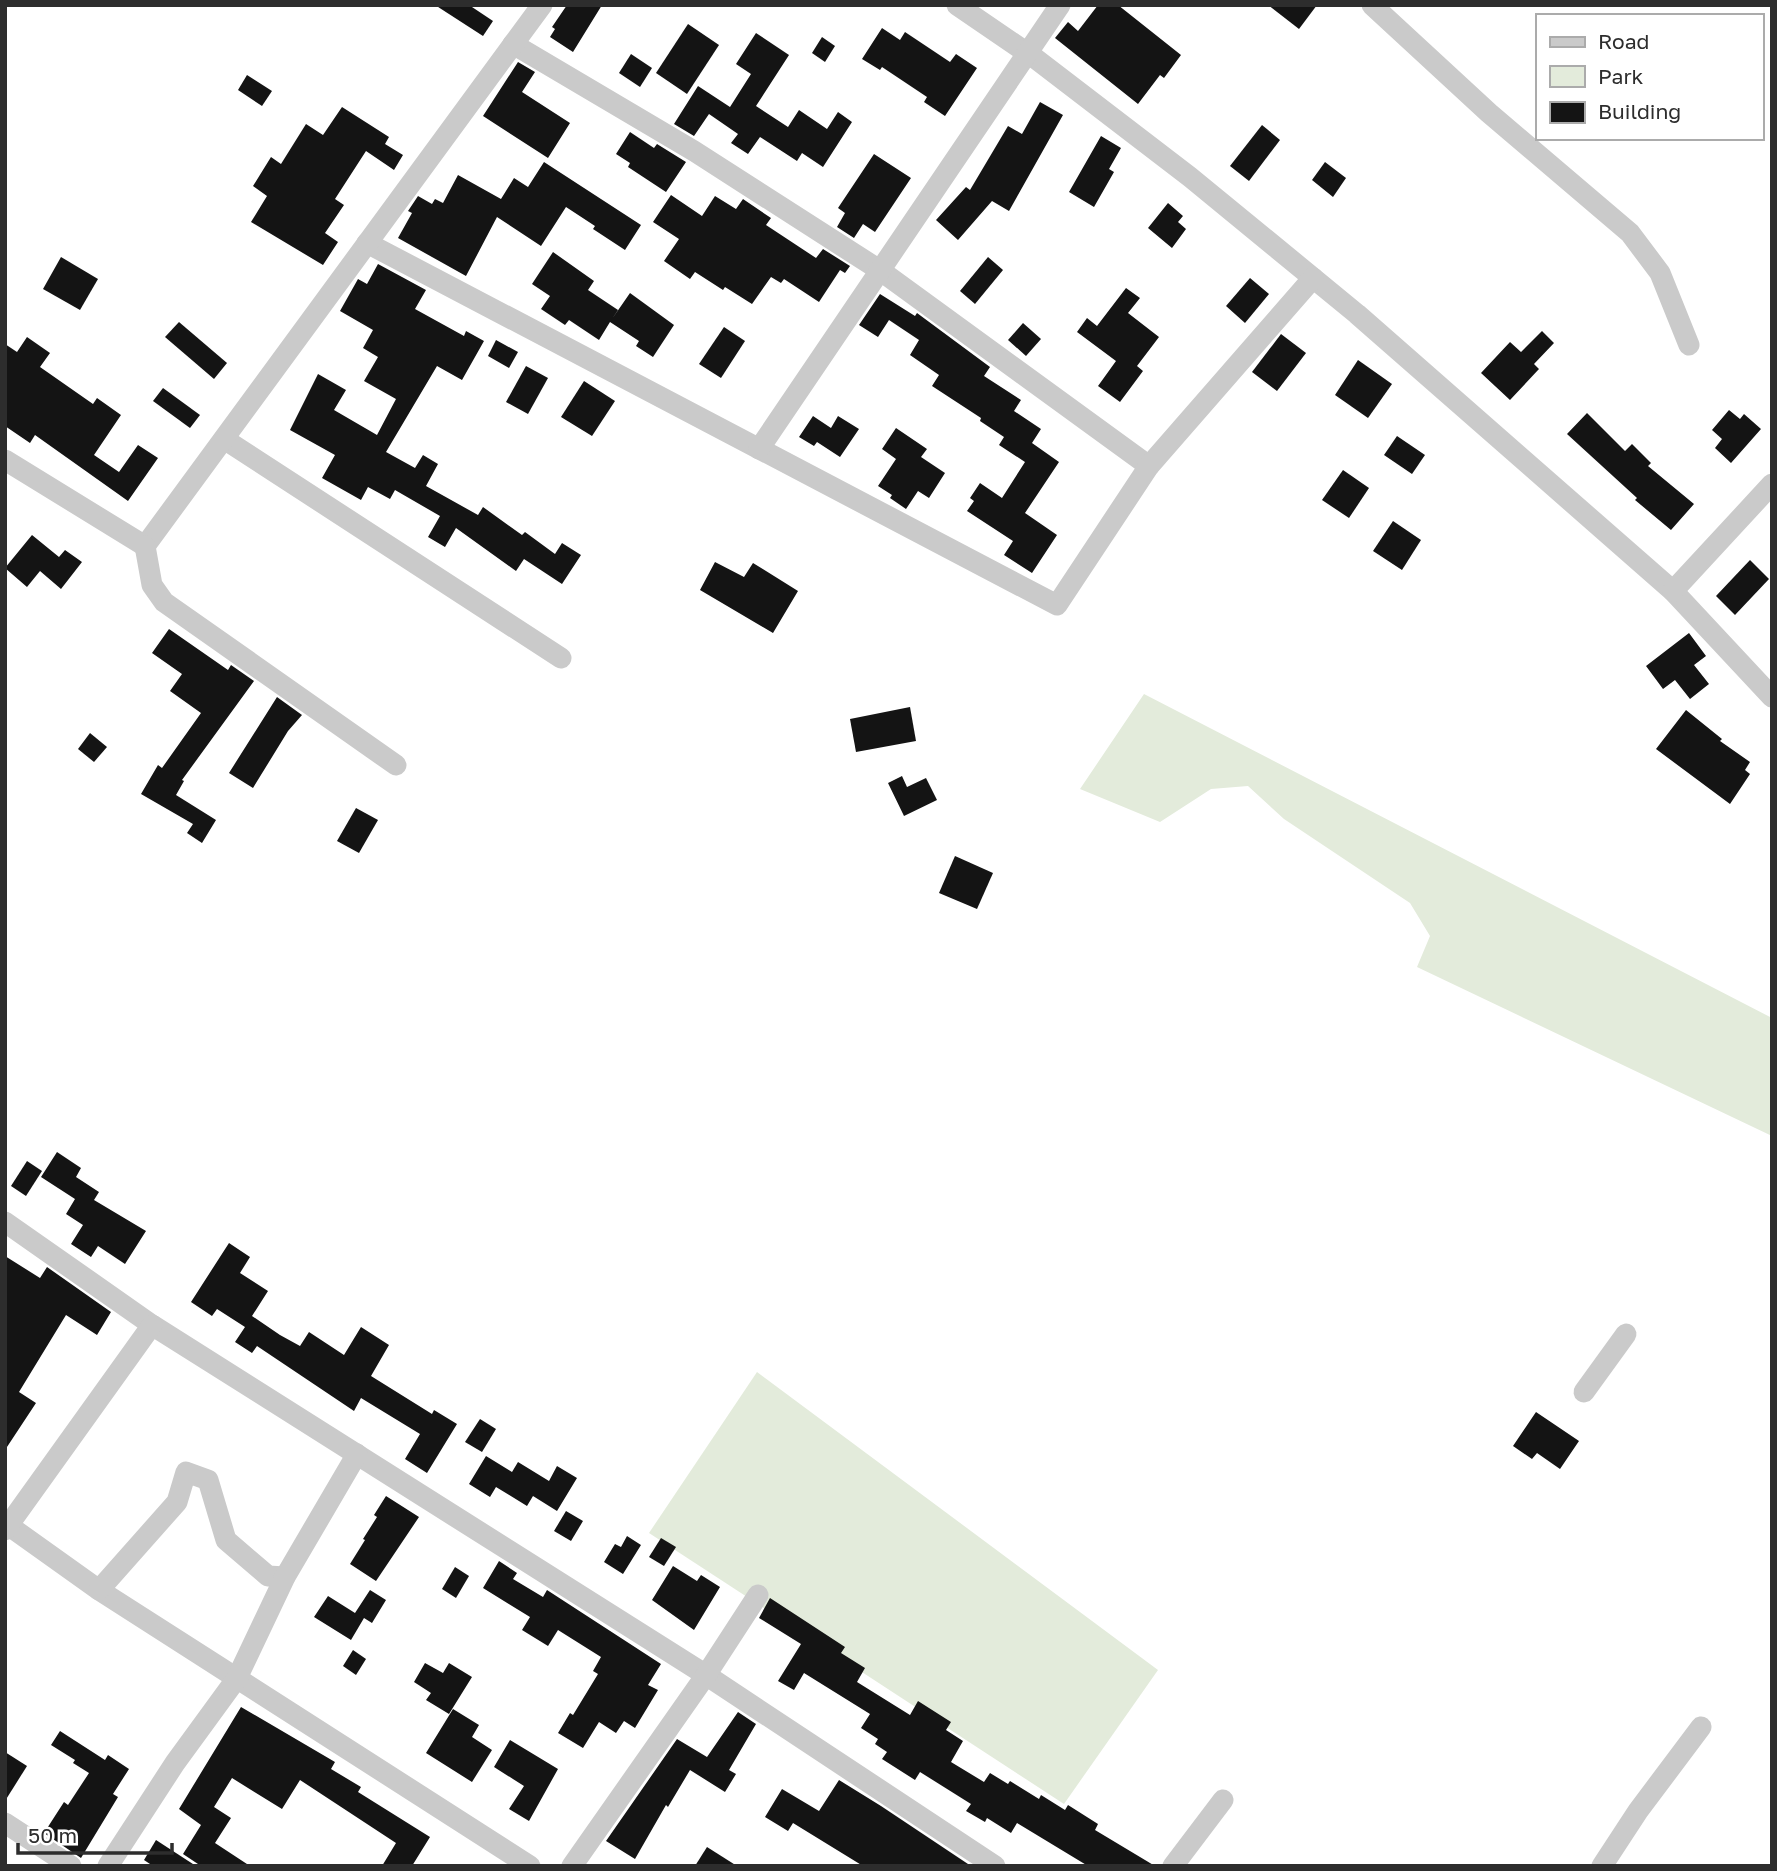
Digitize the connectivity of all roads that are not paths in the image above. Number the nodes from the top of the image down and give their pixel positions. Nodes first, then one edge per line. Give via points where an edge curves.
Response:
1 (542, 5) edge
2 (957, 5) edge
3 (1060, 5) edge
4 (1372, 5) edge
5 (513, 44) junction
6 (1027, 53) junction
7 (368, 243) junction
8 (881, 271) junction
9 (1312, 278) junction
10 (1689, 345) dead end
11 (224, 439) junction
12 (759, 449) junction
13 (5, 460) edge
14 (1149, 466) junction
15 (1772, 484) edge
16 (145, 546) junction
17 (1674, 591) junction
18 (561, 658) dead end
19 (1772, 697) edge
20 (396, 765) dead end
21 (5, 1222) edge
22 (152, 1325) junction
23 (1626, 1334) dead end
24 (1584, 1392) dead end
25 (357, 1454) junction
26 (6, 1526) edge
27 (285, 1577) junction
28 (99, 1590) junction
29 (758, 1595) dead end
30 (706, 1675) junction
31 (237, 1678) junction
32 (1701, 1727) dead end
33 (1223, 1800) dead end
34 (5, 1823) edge
35 (71, 1866) edge
36 (108, 1866) edge
37 (530, 1866) edge
38 (572, 1866) edge
39 (995, 1866) edge
40 (1173, 1866) edge
41 (1602, 1866) edge

1 - 5 street
2 - 6 street
3 - 6 street
4 - 10 street via 1630,233 1660,273
5 - 7 street
5 - 8 street via 694,151
6 - 8 street
6 - 9 street via 1190,177
7 - 11 street
7 - 12 street
8 - 12 street
8 - 14 street
9 - 14 street
9 - 17 street
11 - 16 street
11 - 18 street
12 - 14 street via 1057,605
13 - 16 street
15 - 17 street
16 - 20 street via 152,585 164,602
17 - 19 street
21 - 22 street
22 - 25 street
22 - 26 street
23 - 24 street
25 - 27 street
25 - 30 street
26 - 28 street
27 - 28 street via 268,1576 226,1540 208,1480 186,1472 177,1502
27 - 31 street
28 - 31 street
29 - 30 street
30 - 38 street
30 - 39 street
31 - 36 street
31 - 37 street
32 - 41 street
33 - 40 street
34 - 35 street

